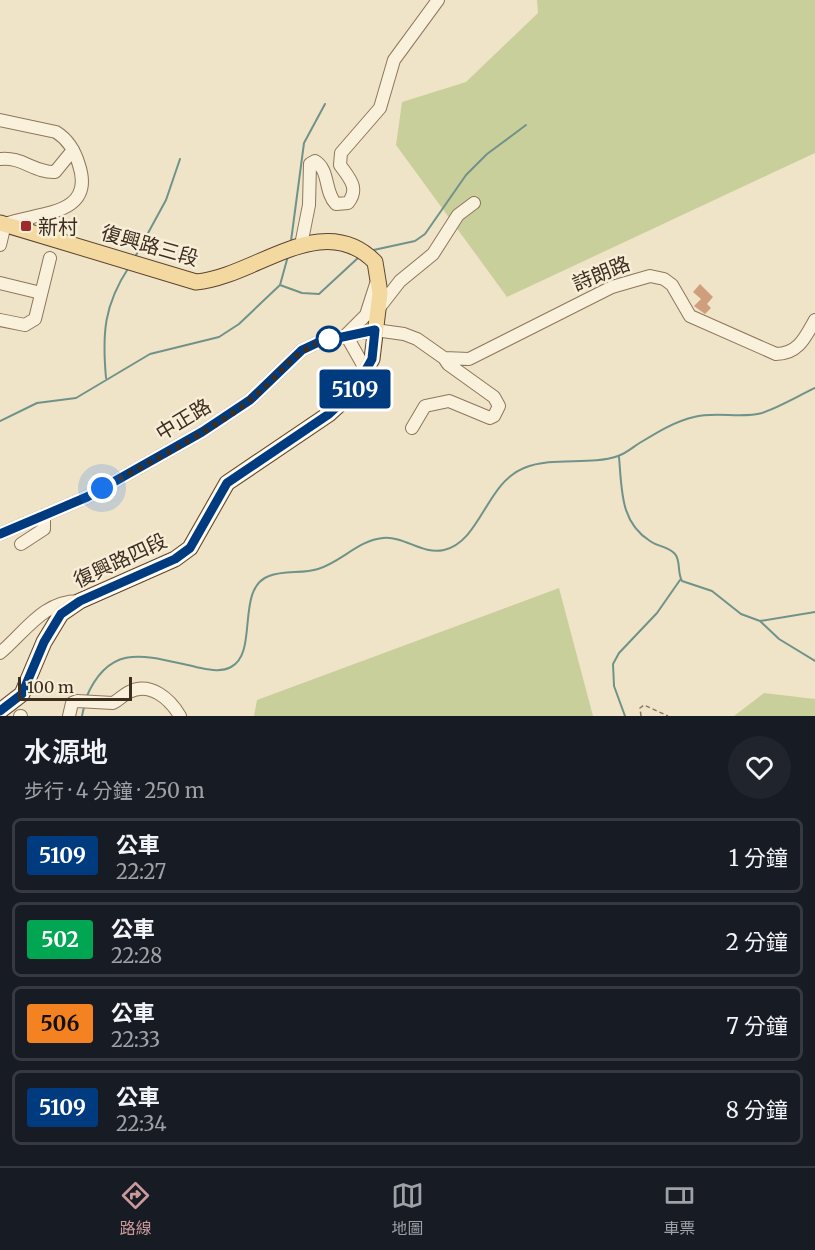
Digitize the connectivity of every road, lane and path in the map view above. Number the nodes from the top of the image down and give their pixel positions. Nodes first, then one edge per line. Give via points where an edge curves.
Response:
1 (438, 0) edge
2 (0, 120) edge
3 (73, 150) junction
4 (0, 159) edge
5 (474, 203) dead end
6 (2, 224) edge
7 (0, 245) edge
8 (301, 245) junction
9 (362, 250) joint
10 (50, 258) dead end
11 (378, 274) junction
12 (0, 283) edge
13 (41, 293) junction
14 (378, 309) junction
15 (0, 320) edge
16 (815, 320) edge
17 (375, 330) junction
18 (346, 335) junction
19 (444, 358) junction
20 (367, 372) junction
21 (412, 428) dead end
22 (44, 515) junction
23 (0, 534) edge
24 (21, 544) dead end
25 (80, 601) junction
26 (0, 653) edge
27 (0, 711) edge
28 (69, 716) edge
29 (180, 716) edge
30 (641, 716) edge
31 (668, 716) edge

1 - 8 street via 391,64 380,108 341,153 340,165 354,191 348,203 336,204 327,190 323,168 315,161 310,164 309,205
2 - 3 street via 56,132 64,136
3 - 4 street via 55,172 43,171 18,159
3 - 6 street via 83,175 74,202 56,212
5 - 14 street via 458,215 433,254 391,289
6 - 7 street
6 - 8 main road, 復興路三段 via 196,282 227,275
8 - 9 main road, 復興路三段 via 341,241
9 - 11 main road, 復興路四段 via 375,262
10 - 13 street
11 - 14 main road, 復興路四段
11 - 18 street via 366,315
12 - 13 street
13 - 15 street via 31,323
14 - 17 main road, 復興路四段
16 - 19 street, 詩朗路 via 797,349 776,354 690,315 672,285 650,276 612,287 469,359
17 - 18 street, 中正路
17 - 19 street via 410,336
17 - 20 main road, 復興路四段
18 - 20 street
18 - 22 street, 中正路 via 302,350 250,400 202,432 87,497
19 - 21 street via 494,398 499,406 495,416 490,418 443,401 425,406
20 - 25 main road, 復興路四段 via 354,391 329,414 227,483 190,548 175,559
22 - 23 street, 中正路
22 - 24 street via 44,529
25 - 26 street via 66,601 46,610
25 - 27 main road, 復興路四段 via 61,614 53,626 22,694
28 - 29 street via 72,703 77,700 113,703 141,688 159,693
30 - 31 path via 640,708 644,705

